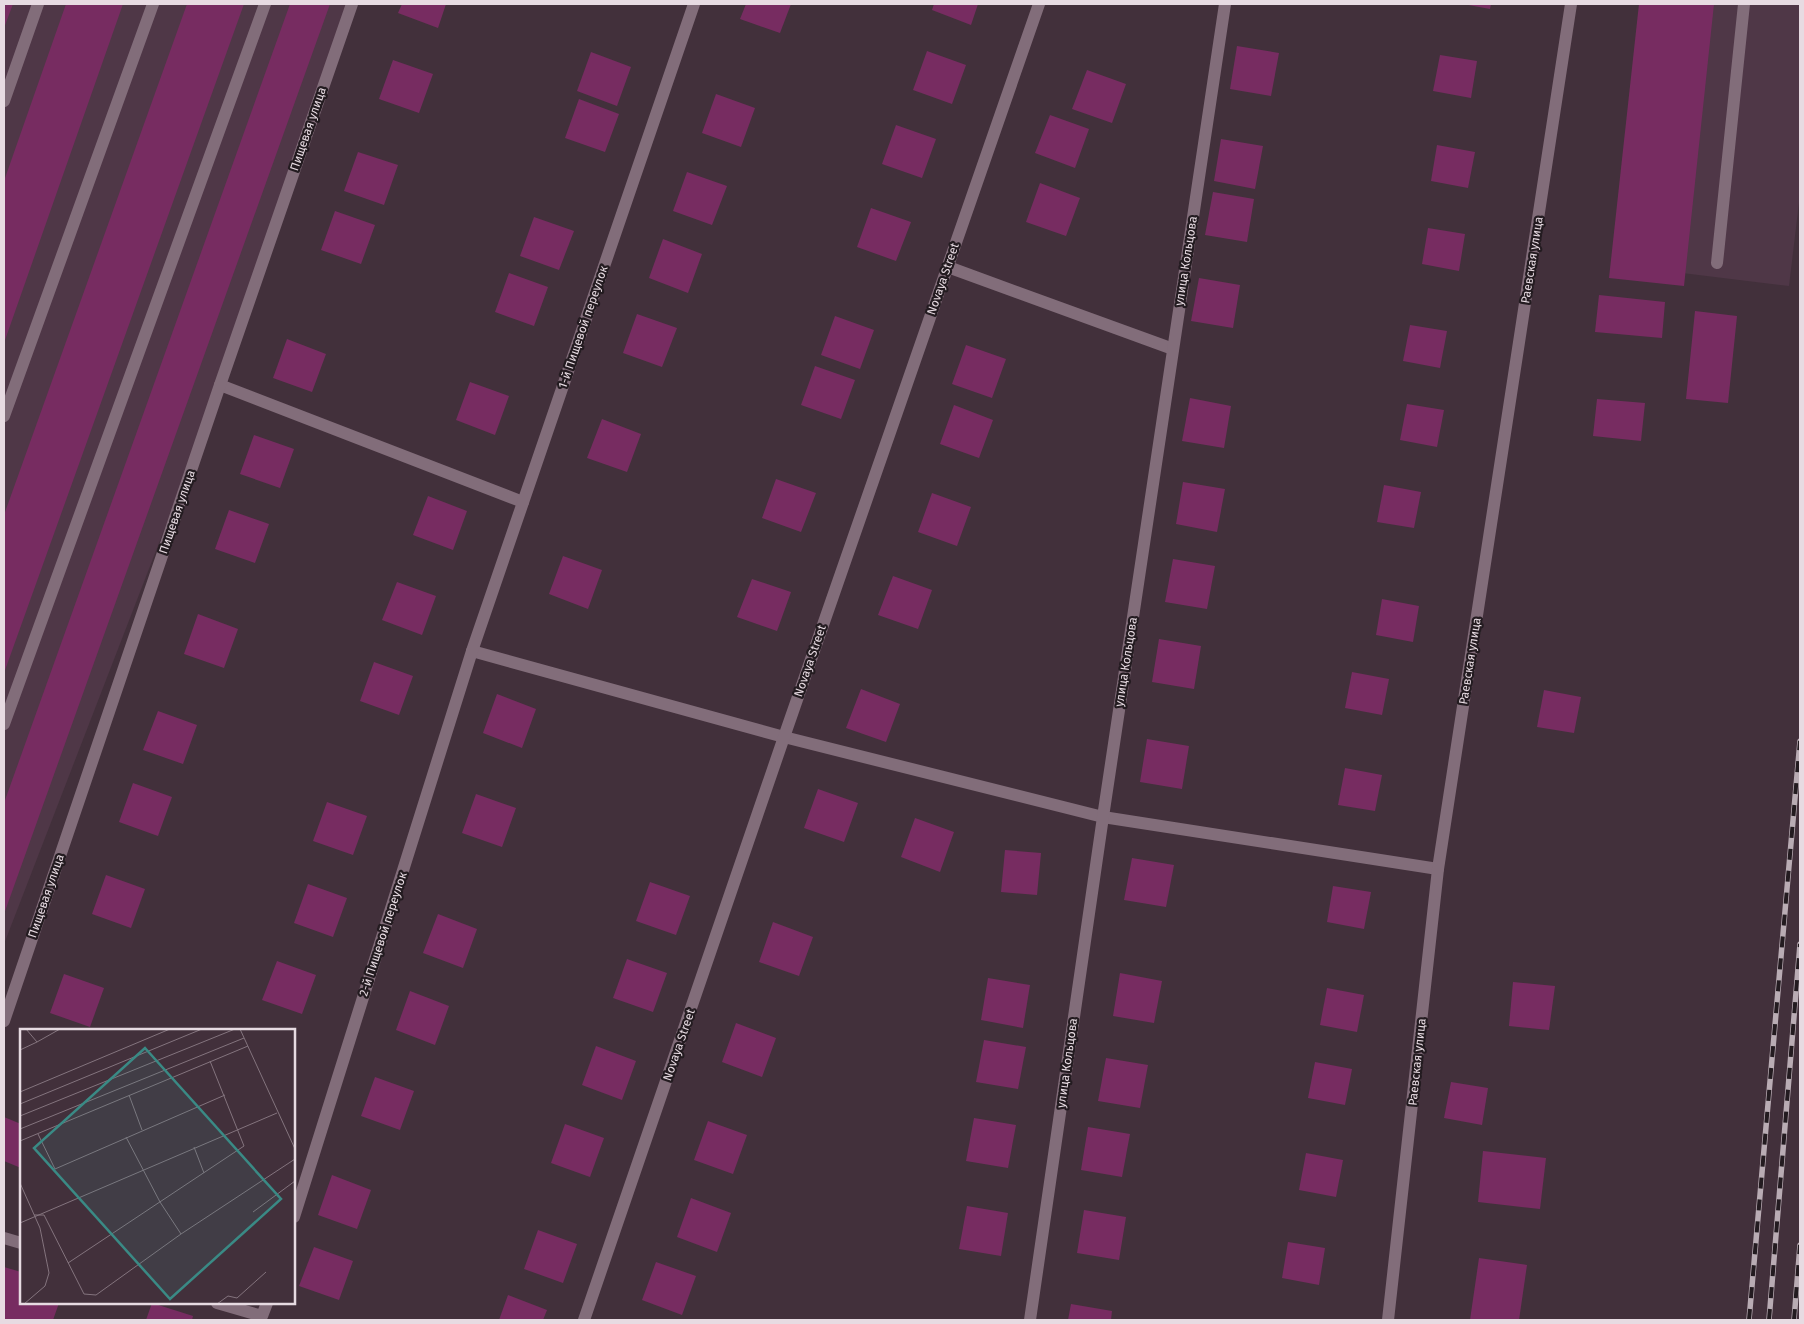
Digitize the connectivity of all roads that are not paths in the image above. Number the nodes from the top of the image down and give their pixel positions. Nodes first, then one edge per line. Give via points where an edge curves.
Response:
1 (38, 4) edge
2 (153, 4) edge
3 (265, 4) edge
4 (352, 4) edge
5 (694, 4) edge
6 (1039, 4) edge
7 (1225, 4) edge
8 (1571, 4) edge
9 (1744, 4) edge
10 (4, 101) edge
11 (1717, 263) dead end
12 (948, 267) junction
13 (1173, 349) junction
14 (220, 385) junction
15 (4, 416) edge
16 (523, 502) junction
17 (472, 651) junction
18 (4, 724) edge
19 (784, 737) junction
20 (1103, 817) junction
21 (1438, 869) junction
22 (4, 1021) edge
23 (295, 1214) edge
24 (4, 1238) edge
25 (20, 1243) edge
26 (220, 1304) edge
27 (267, 1304) edge
28 (584, 1320) edge
29 (1030, 1320) edge
30 (1388, 1320) edge

1 - 10 street
2 - 15 street
3 - 18 street
4 - 14 street, Пищевая улица
5 - 16 street, 1-й Пищевой переулок
6 - 12 street, Novaya Street
7 - 13 street, улица Кольцова
8 - 21 street, Раевская улица
9 - 11 street
12 - 13 street
12 - 19 street, Novaya Street
13 - 20 street, улица Кольцова
14 - 16 street
14 - 22 street, Пищевая улица
16 - 17 street, 1-й Пищевой переулок
17 - 19 street
17 - 23 street, 2-й Пищевой переулок
19 - 20 street
19 - 28 street, Novaya Street
20 - 21 street
20 - 29 street, улица Кольцова
21 - 30 street, Раевская улица
24 - 25 street
26 - 27 street via 262,1316

